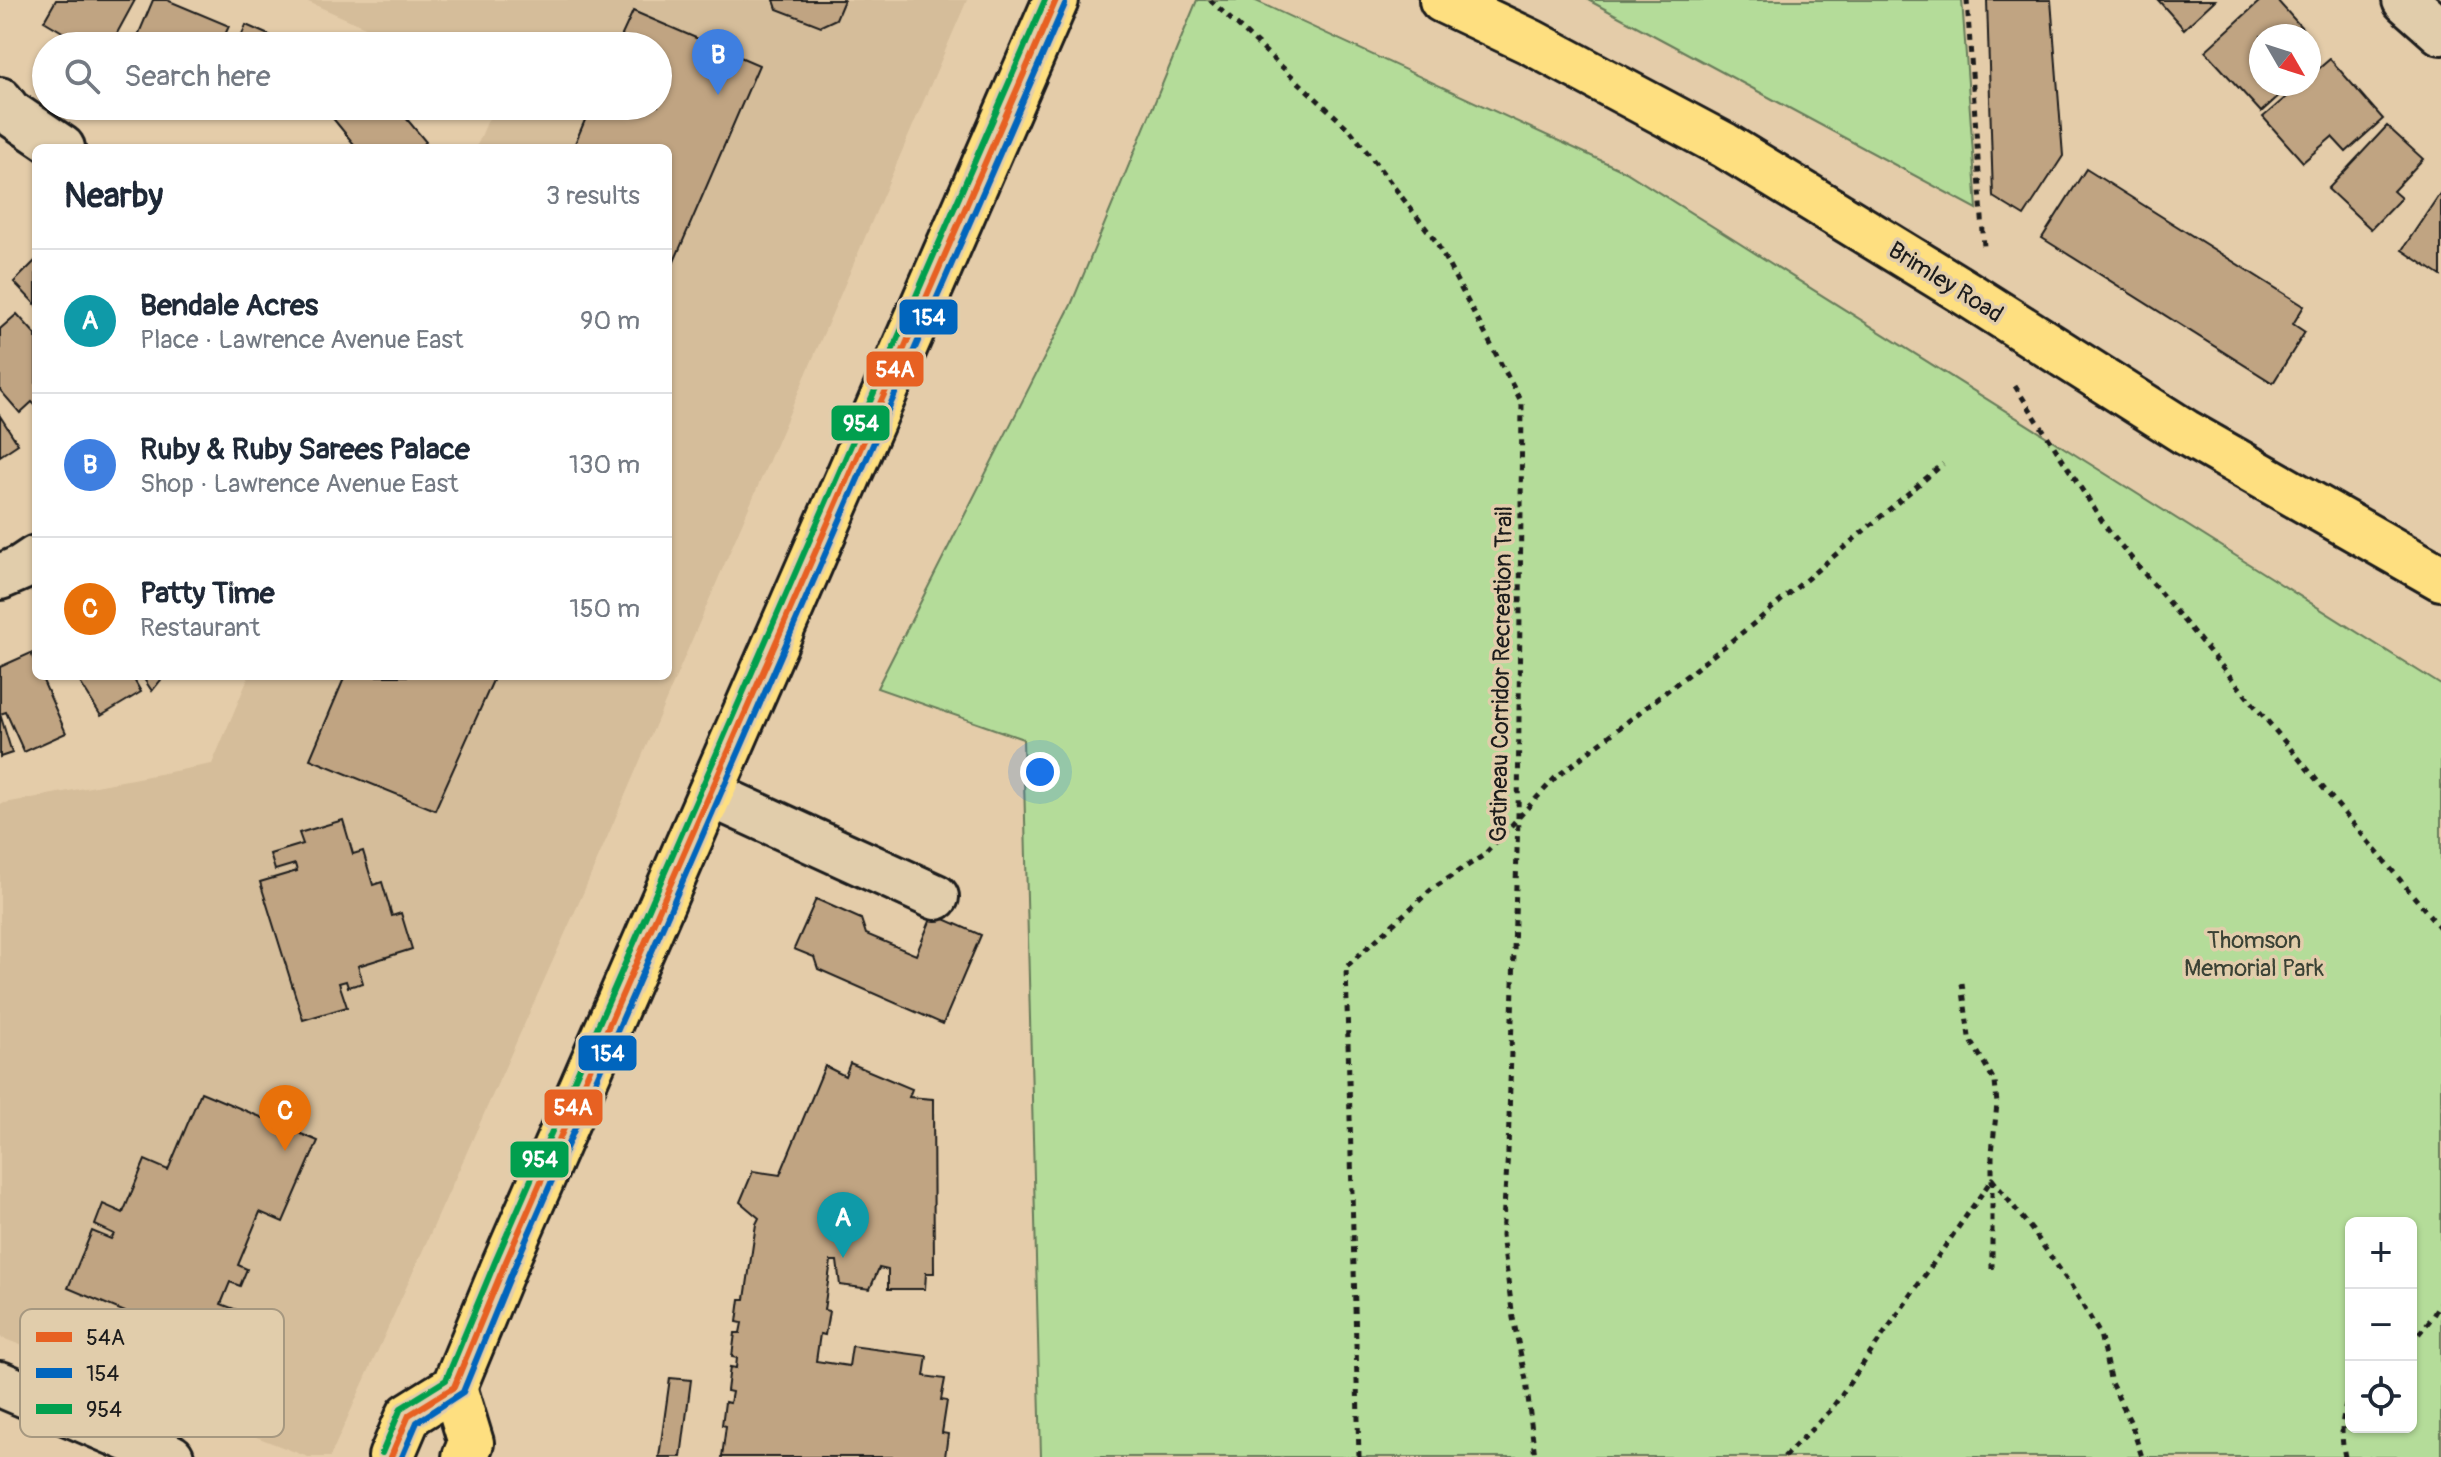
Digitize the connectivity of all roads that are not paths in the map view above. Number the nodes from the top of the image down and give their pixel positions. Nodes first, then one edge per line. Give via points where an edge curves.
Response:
1 (1056, 0) edge
2 (1442, 0) edge
3 (2405, 0) edge
4 (2441, 32) edge
5 (0, 100) edge
6 (56, 144) edge
7 (32, 561) edge
8 (0, 577) edge
9 (2441, 578) edge
10 (710, 794) junction
11 (936, 897) dead end
12 (0, 1384) edge
13 (454, 1387) junction
14 (20, 1393) edge
15 (124, 1437) edge
16 (171, 1457) edge
17 (391, 1457) edge
18 (465, 1457) edge

1 - 10 main road
2 - 9 main road, Brimley Road via 1724,145 2185,432
3 - 4 street
5 - 6 street
7 - 8 street
10 - 11 street
10 - 13 main road
12 - 14 street
13 - 17 main road via 409,1415
13 - 18 main road via 471,1443
15 - 16 street

